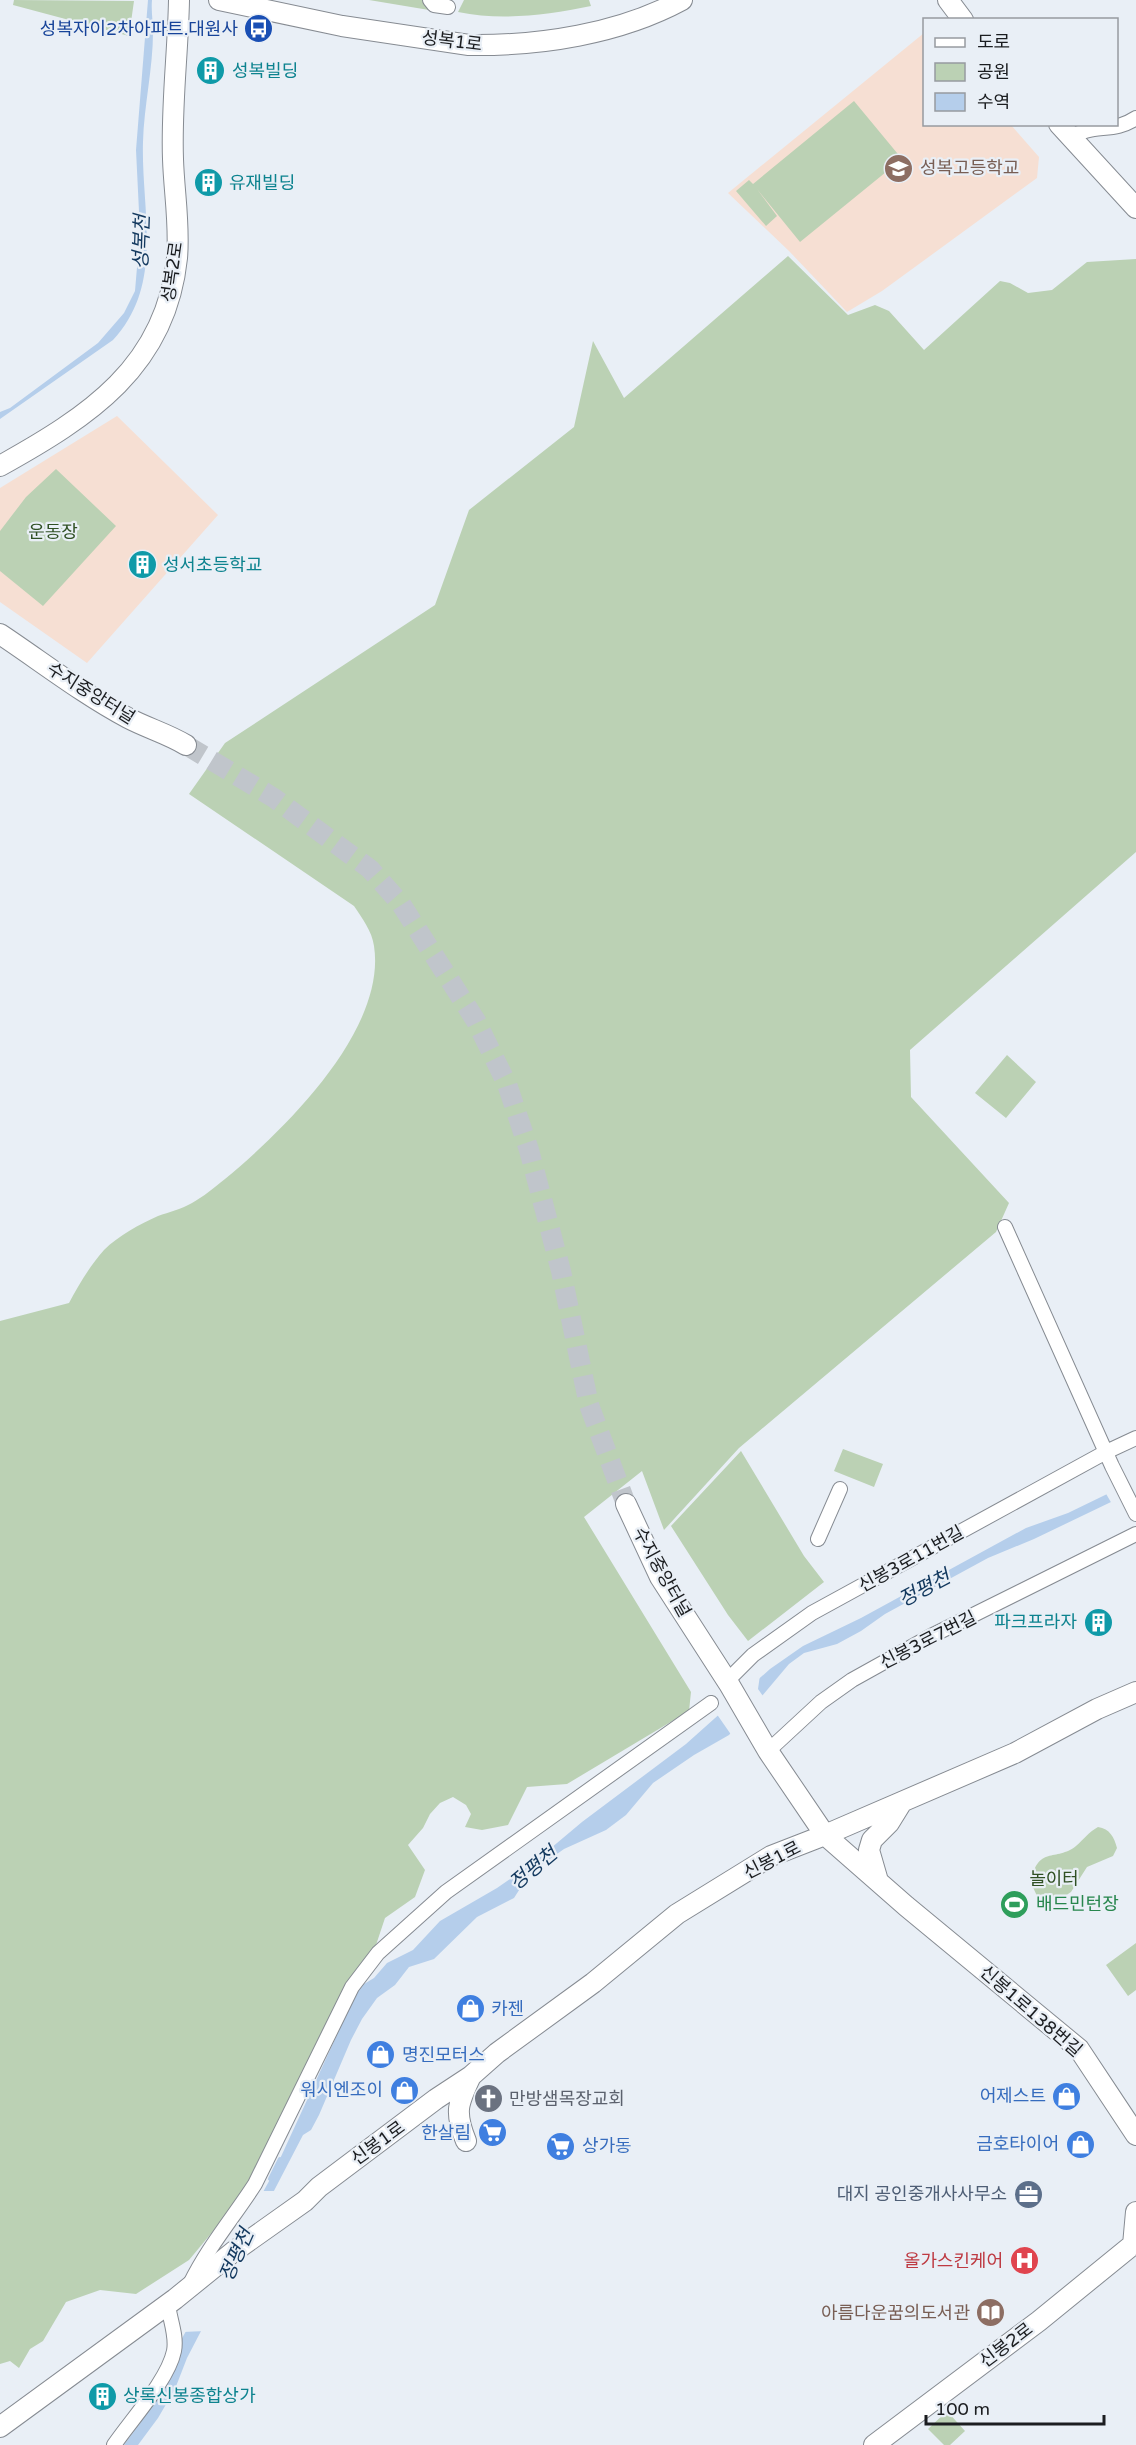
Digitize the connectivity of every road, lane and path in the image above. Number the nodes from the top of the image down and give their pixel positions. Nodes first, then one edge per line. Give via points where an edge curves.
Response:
1 (179, 0) edge
2 (219, 0) edge
3 (430, 0) edge
4 (682, 0) edge
5 (951, 1) edge
6 (448, 7) dead end
7 (962, 18) edge
8 (1136, 118) edge
9 (1064, 130) edge
10 (1136, 208) edge
11 (0, 466) edge
12 (0, 634) edge
13 (186, 745) tunnel mouth
14 (1005, 1227) dead end
15 (1136, 1438) edge
16 (1106, 1452) junction
17 (840, 1489) dead end
18 (626, 1504) tunnel mouth
19 (1136, 1514) edge
20 (1136, 1534) edge
21 (818, 1539) dead end
22 (729, 1684) junction
23 (1136, 1692) edge
24 (711, 1703) dead end
25 (768, 1751) junction
26 (902, 1802) junction
27 (825, 1835) junction
28 (878, 1881) junction
29 (471, 2076) junction
30 (1136, 2135) edge
31 (466, 2141) dead end
32 (1136, 2212) edge
33 (1134, 2243) edge
34 (177, 2298) junction
35 (0, 2427) edge
36 (114, 2445) edge
37 (874, 2445) edge

1 - 11 street, 성복2로 via 172,119 177,257 168,305 141,359 111,392 68,426
2 - 4 street, 성복1로 via 342,26 469,45 498,45 592,31
3 - 6 street via 434,5
5 - 7 street
8 - 9 street via 1112,129
9 - 10 street
12 - 13 street, 수지중앙터널 via 129,719
14 - 16 street
15 - 16 street, 신봉3로11번길
16 - 19 street
16 - 22 street, 신봉3로11번길 via 812,1613 753,1655
17 - 21 street
18 - 22 street, 수지중앙터널 via 660,1577
20 - 25 street, 신봉3로7번길 via 872,1668 821,1702
22 - 25 street
23 - 26 street, 신봉1로 via 1015,1753
24 - 34 street via 446,1892 378,1953 352,1987 255,2184
25 - 27 street
26 - 27 street, 신봉1로
26 - 28 street via 872,1840 869,1850
27 - 28 street, 신봉1로138번길
27 - 29 street, 신봉1로 via 771,1857 677,1914
28 - 30 street, 신봉1로138번길 via 1079,2049
29 - 31 street via 459,2100 457,2116
29 - 34 street, 신봉1로 via 368,2150
32 - 33 street
33 - 37 street, 신봉2로 via 1039,2321
34 - 35 street, 신봉1로
34 - 36 street via 174,2352 162,2377

